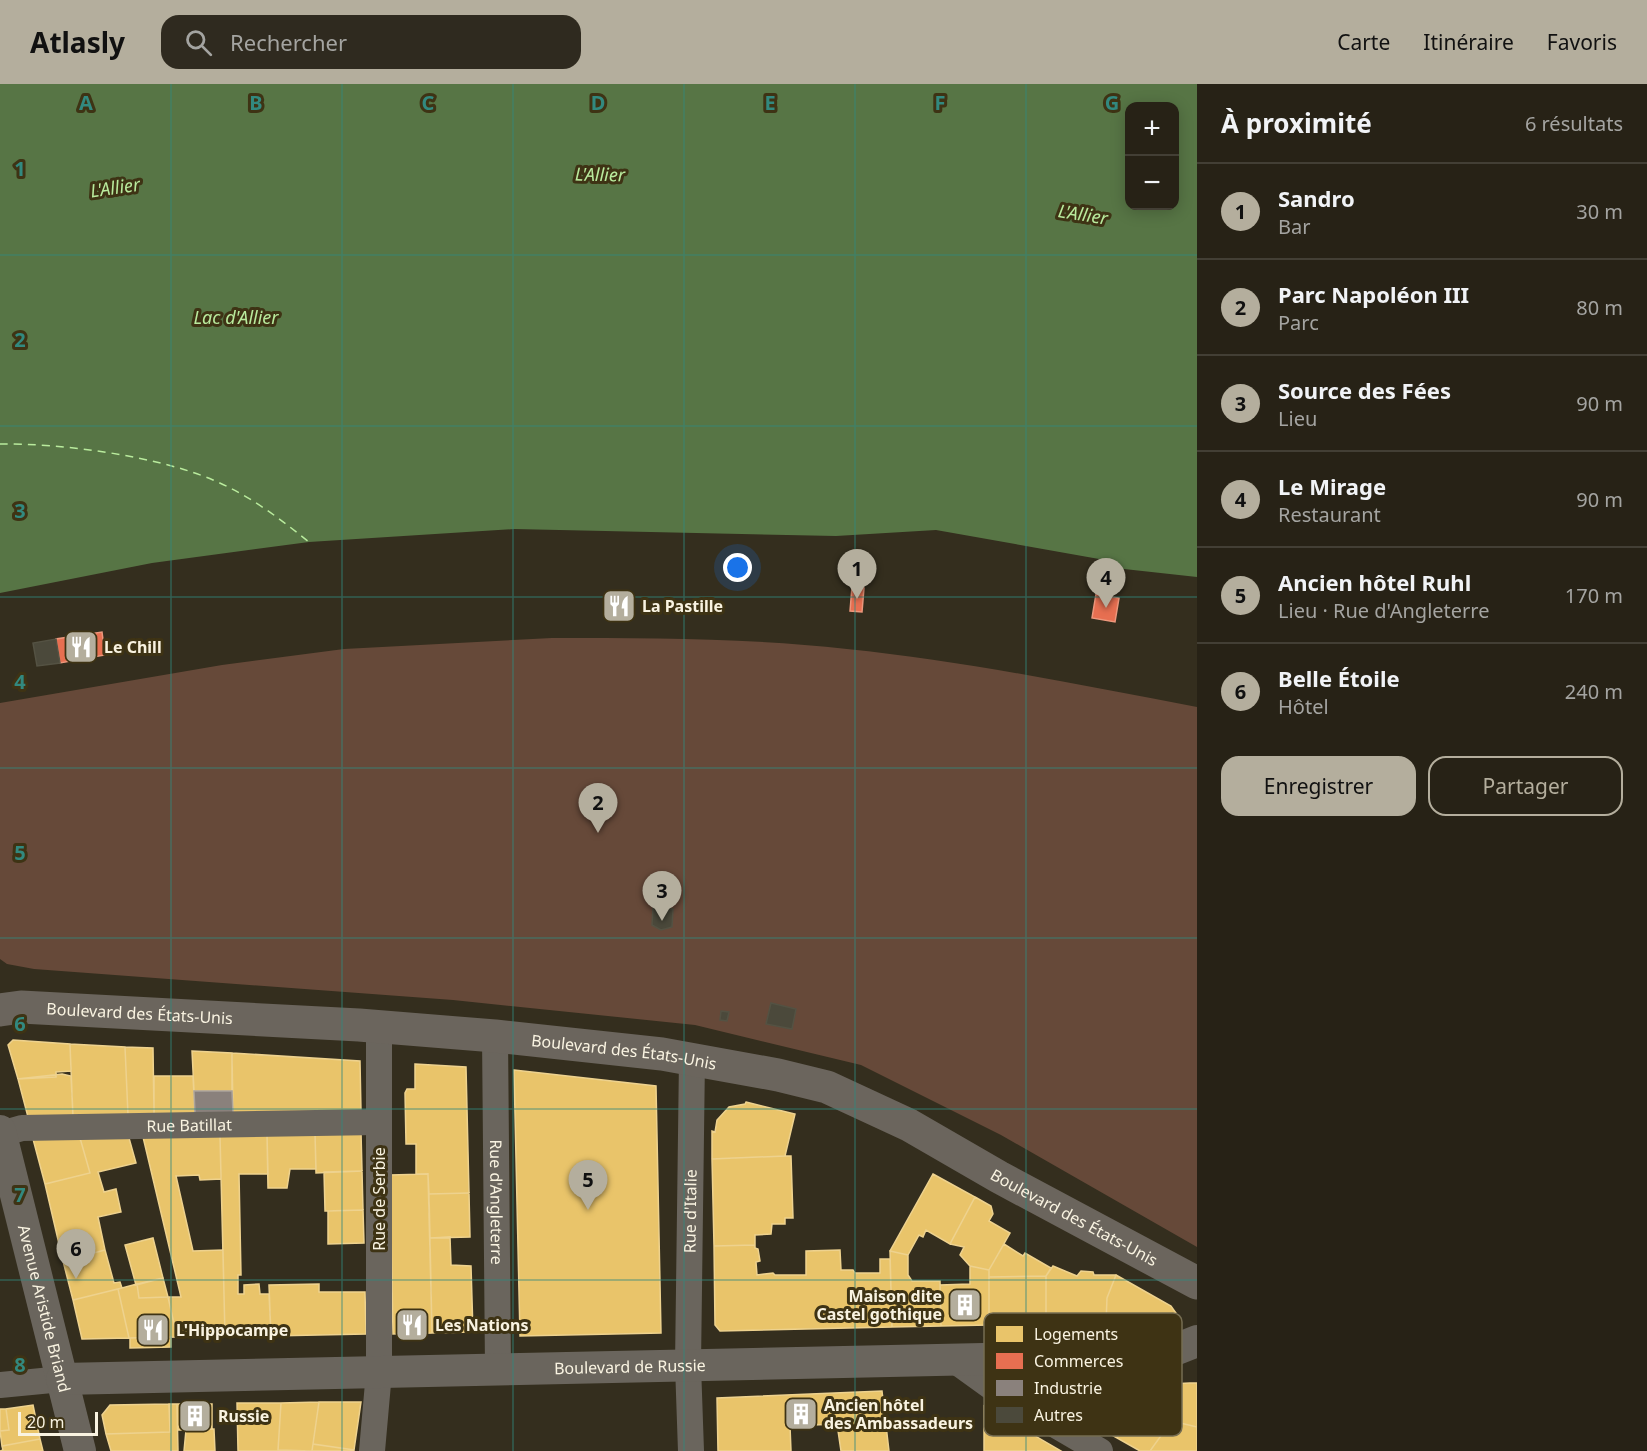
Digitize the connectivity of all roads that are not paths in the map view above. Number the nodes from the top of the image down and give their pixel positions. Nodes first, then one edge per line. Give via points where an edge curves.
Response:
1 (0, 1010) edge
2 (379, 1026) junction
3 (495, 1036) junction
4 (692, 1058) junction
5 (378, 1122) junction
6 (0, 1132) edge
7 (1197, 1282) edge
8 (1197, 1341) edge
9 (1182, 1347) edge
10 (984, 1359) edge
11 (954, 1360) junction
12 (687, 1365) junction
13 (498, 1370) junction
14 (379, 1372) junction
15 (62, 1379) junction
16 (984, 1382) edge
17 (0, 1385) edge
18 (1074, 1436) edge
19 (80, 1451) edge
20 (372, 1451) edge
21 (691, 1451) edge
22 (1100, 1451) edge

1 - 2 main road, Boulevard des États-Unis via 21,1007
2 - 3 main road, Boulevard des États-Unis
2 - 5 street, Rue de Serbie
3 - 4 main road, Boulevard des États-Unis
3 - 13 street, Rue d'Angleterre
4 - 7 main road, Boulevard des États-Unis via 827,1087 909,1125
4 - 12 street, Rue d'Italie
5 - 6 street, Rue Batillat via 22,1128
5 - 14 street, Rue de Serbie
6 - 15 street, Avenue Aristide Briand
8 - 9 street, Boulevard de Russie
10 - 11 street, Boulevard de Russie
11 - 12 street, Boulevard de Russie
11 - 16 street
12 - 13 street, Boulevard de Russie
12 - 21 street, Rue d'Italie
13 - 14 street, Boulevard de Russie
14 - 15 street, Boulevard de Russie
14 - 20 street, Rue de Serbie
15 - 17 street
15 - 19 street, Avenue Aristide Briand
18 - 22 street

